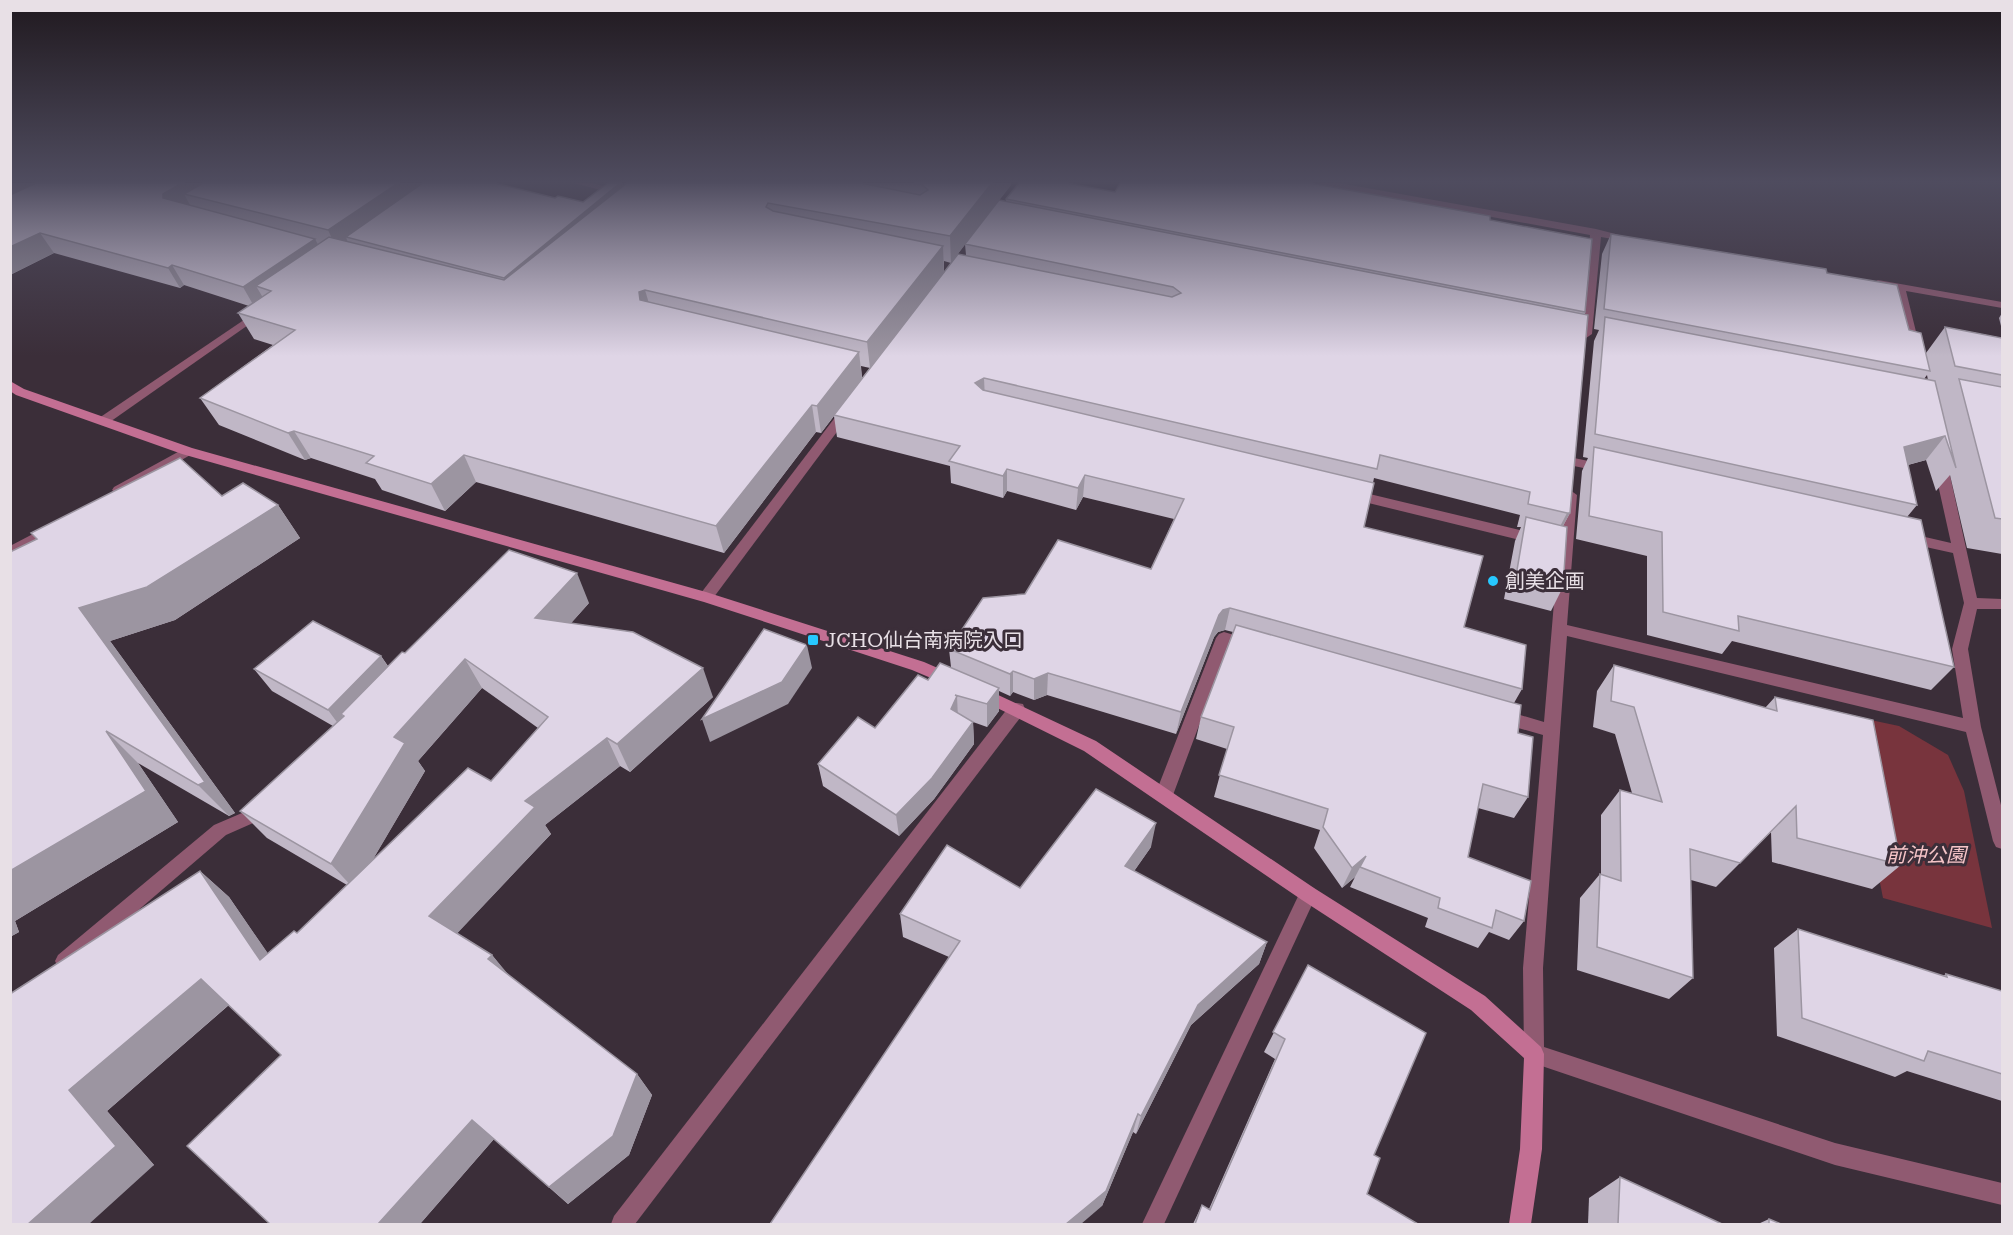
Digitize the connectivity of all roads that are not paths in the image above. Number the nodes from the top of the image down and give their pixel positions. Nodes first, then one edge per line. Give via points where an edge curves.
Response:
1 (1595, 241) edge
2 (1864, 281) edge
3 (1899, 287) junction
4 (274, 303) edge
5 (2002, 305) edge
6 (1585, 336) edge
7 (1918, 366) edge
8 (10, 385) edge
9 (853, 403) edge
10 (103, 421) junction
11 (1937, 447) edge
12 (187, 451) junction
13 (1619, 472) edge
14 (1344, 493) edge
15 (104, 499) edge
16 (62, 523) edge
17 (1892, 535) edge
18 (1566, 546) junction
19 (533, 548) junction
20 (1960, 550) junction
21 (10, 553) edge
22 (517, 566) edge
23 (706, 597) junction
24 (1971, 603) junction
25 (2002, 604) edge
26 (1561, 629) junction
27 (1269, 651) edge
28 (1017, 709) junction
29 (1484, 712) edge
30 (1973, 727) junction
31 (1552, 731) junction
32 (1164, 795) junction
33 (282, 802) edge
34 (2000, 818) edge
35 (2002, 841) edge
36 (1308, 894) junction
37 (56, 969) edge
38 (1534, 1054) junction
39 (2002, 1194) edge
40 (622, 1224) edge
41 (1152, 1224) edge
42 (1520, 1224) edge

1 - 6 street
2 - 3 street
3 - 5 street
3 - 7 street
4 - 10 street
8 - 10 street
9 - 23 street
10 - 12 street
11 - 20 street
12 - 15 street
12 - 19 street
13 - 18 street via 1574,456
14 - 18 street
16 - 21 street
17 - 20 street
18 - 26 street
19 - 22 street
19 - 23 street
20 - 24 street
23 - 28 street via 918,666
24 - 25 street
24 - 30 street via 1960,649
26 - 30 street
26 - 31 street
27 - 32 street via 1224,638
28 - 32 street via 1090,746
28 - 40 street
29 - 31 street
30 - 34 street
31 - 38 street via 1533,968
32 - 36 street
33 - 37 street via 220,830
34 - 35 street
36 - 38 street via 1478,1003
36 - 41 street
38 - 39 street via 1835,1154
38 - 42 street via 1531,1149

